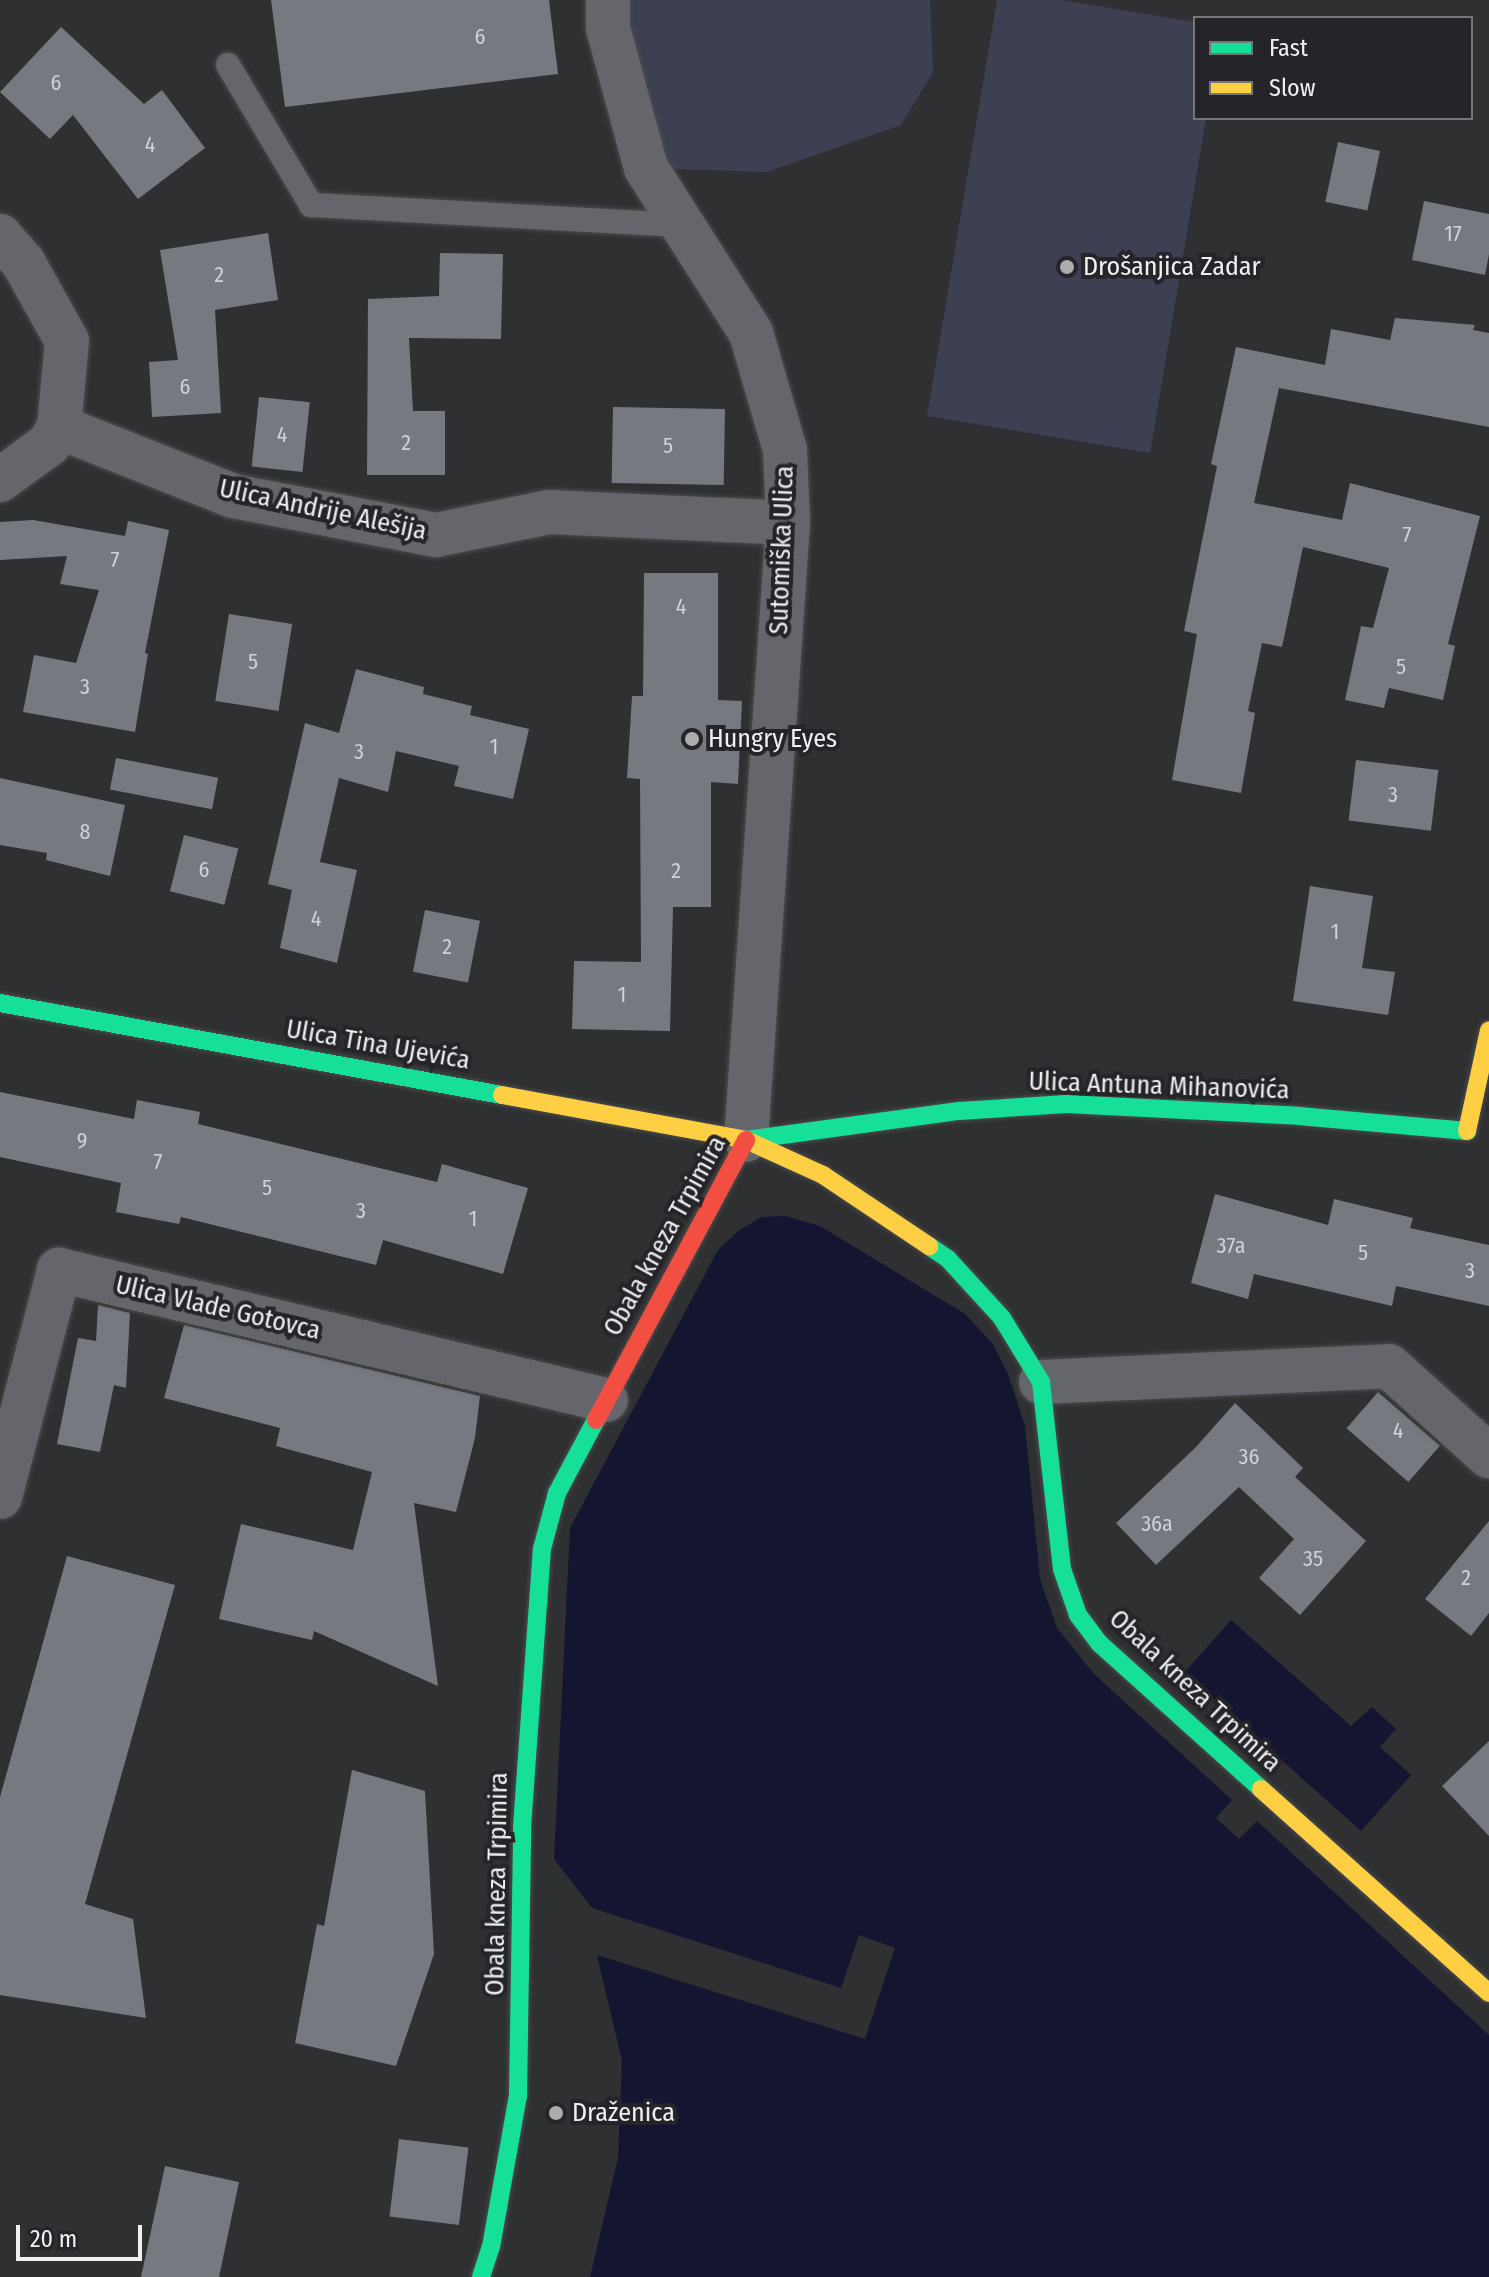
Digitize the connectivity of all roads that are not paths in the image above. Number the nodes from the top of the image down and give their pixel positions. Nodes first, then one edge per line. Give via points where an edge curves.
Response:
1 (608, 0) edge
2 (228, 65) dead end
3 (681, 225) junction
4 (0, 236) edge
5 (59, 427) junction
6 (0, 480) edge
7 (788, 523) junction
8 (0, 1003) edge
9 (1489, 1030) edge
10 (1477, 1138) edge
11 (746, 1140) junction
12 (1041, 1382) junction
13 (606, 1400) junction
14 (1489, 1456) edge
15 (0, 1497) edge
16 (1489, 1993) edge
17 (481, 2277) edge

1 - 3 street, Sutomiška Ulica via 608,28 646,168
2 - 3 lane via 311,205
3 - 7 street, Sutomiška Ulica via 751,333 785,450
4 - 5 street via 23,262 67,341
5 - 6 street via 49,444
5 - 7 street, Ulica Andrije Alešija via 233,496 436,535 549,512
7 - 11 street, Sutomiška Ulica
8 - 11 street, Ulica Tina Ujevića
9 - 10 street, Ulica Antuna Mihanovića
10 - 11 street, Ulica Antuna Mihanovića via 1299,1116 1066,1104 959,1111
11 - 12 street, Obala kneza Trpimira via 823,1175 948,1259 1002,1318
11 - 13 street, Obala kneza Trpimira
12 - 14 street via 1389,1366
12 - 16 street, Obala kneza Trpimira via 1062,1569 1078,1615 1099,1643
13 - 15 street, Ulica Vlade Gotovca via 59,1270
13 - 17 street, Obala kneza Trpimira via 557,1493 542,1549 523,1813 518,2096

